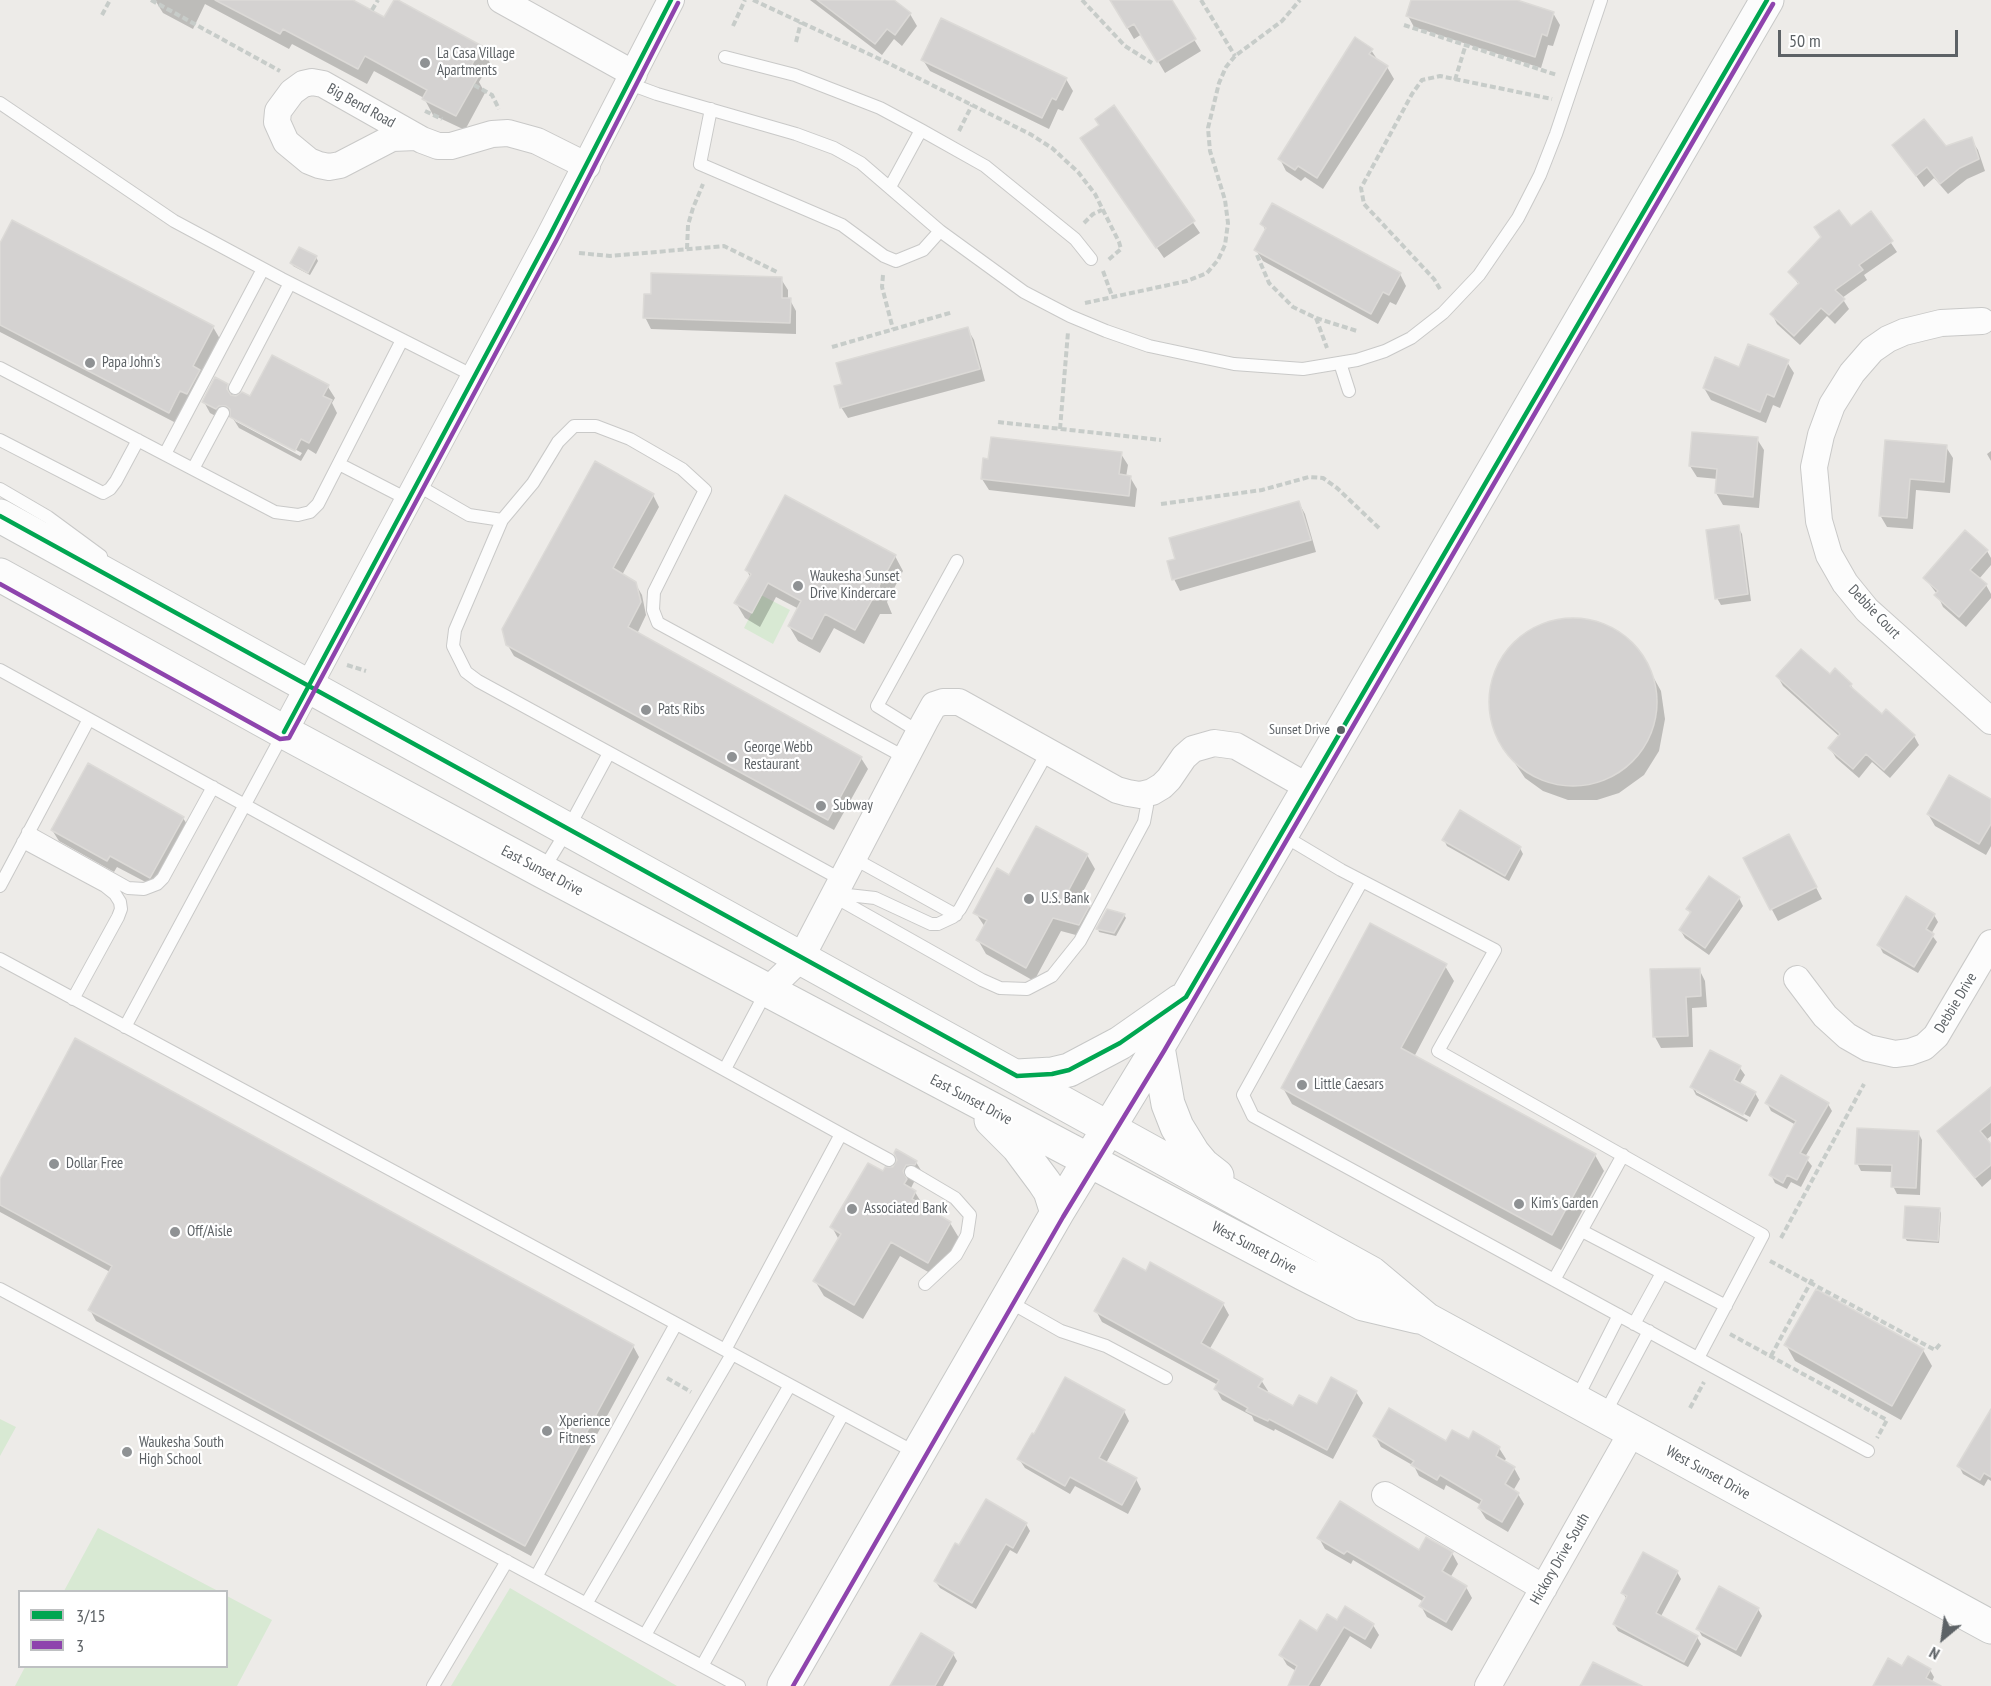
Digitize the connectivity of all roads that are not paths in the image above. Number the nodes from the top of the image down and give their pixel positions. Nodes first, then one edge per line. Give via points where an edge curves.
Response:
1 (501, 0) edge
2 (671, 0) edge
3 (1601, 0) edge
4 (1767, 0) edge
5 (725, 57) dead end
6 (632, 79) junction
7 (0, 102) edge
8 (711, 109) junction
9 (921, 130) junction
10 (416, 137) junction
11 (587, 166) junction
12 (890, 187) junction
13 (940, 231) junction
14 (1091, 259) dead end
15 (263, 269) junction
16 (290, 283) junction
17 (1982, 321) dead end
18 (402, 340) junction
19 (1340, 363) junction
20 (0, 368) edge
21 (474, 376) junction
22 (235, 388) dead end
23 (1349, 391) dead end
24 (223, 413) dead end
25 (0, 440) edge
26 (138, 440) junction
27 (165, 454) junction
28 (339, 464) junction
29 (194, 469) junction
30 (0, 489) edge
31 (413, 493) junction
32 (0, 516) edge
33 (502, 520) junction
34 (957, 561) dead end
35 (0, 575) edge
36 (166, 606) junction
37 (0, 670) edge
38 (309, 686) junction
39 (88, 719) junction
40 (1991, 721) edge
41 (284, 732) junction
42 (919, 732) junction
43 (1048, 751) junction
44 (609, 753) junction
45 (906, 758) junction
46 (213, 787) junction
47 (1308, 787) junction
48 (1144, 794) junction
49 (243, 804) junction
50 (568, 829) junction
51 (1280, 834) junction
52 (26, 837) junction
53 (542, 871) junction
54 (843, 878) junction
55 (1362, 881) junction
56 (0, 886) edge
57 (956, 915) junction
58 (1991, 943) edge
59 (801, 958) junction
60 (0, 959) edge
61 (1797, 979) dead end
62 (767, 991) junction
63 (1186, 997) junction
64 (73, 999) junction
65 (125, 1027) junction
66 (1158, 1047) junction
67 (724, 1069) junction
68 (1017, 1076) junction
69 (968, 1098) junction
70 (1109, 1127) junction
71 (840, 1134) junction
72 (1623, 1155) junction
73 (889, 1160) dead end
74 (1088, 1161) junction
75 (911, 1172) dead end
76 (1057, 1213) junction
77 (1271, 1218) junction
78 (1582, 1231) junction
79 (1662, 1273) junction
80 (1554, 1280) junction
81 (925, 1284) dead end
82 (0, 1289) edge
83 (1007, 1300) junction
84 (1726, 1306) junction
85 (1619, 1315) junction
86 (1426, 1319) junction
87 (676, 1324) junction
88 (1634, 1324) junction
89 (1649, 1331) junction
90 (728, 1352) junction
91 (1698, 1358) junction
92 (1166, 1378) dead end
93 (790, 1385) junction
94 (1576, 1400) junction
95 (843, 1414) junction
96 (1604, 1416) junction
97 (1632, 1432) junction
98 (1868, 1451) road end
99 (917, 1454) junction
100 (1385, 1495) dead end
101 (507, 1561) junction
102 (536, 1577) junction
103 (1544, 1588) junction
104 (586, 1604) junction
105 (1991, 1627) edge
106 (645, 1635) junction
107 (702, 1666) junction
108 (432, 1686) edge
109 (739, 1686) edge
110 (784, 1686) edge
111 (1488, 1686) edge

1 - 6 street
2 - 6 street
3 - 19 lane via 1531,195 1506,238 1479,275 1443,313 1411,338 1385,351
4 - 47 main road
5 - 9 lane via 795,75 880,108
6 - 8 lane via 657,94
6 - 11 street
7 - 15 lane via 174,221
8 - 12 lane via 834,148 861,163
8 - 13 lane via 700,164 842,225 896,261 923,250
9 - 12 lane
9 - 14 lane via 985,166 1075,239
10 - 10 street, Big Bend Road via 323,84 303,84 291,92 278,111 277,122 286,142 309,161 329,167 392,138
10 - 11 street, Big Bend Road via 438,146 451,146 508,133 537,141
11 - 21 street
12 - 13 lane
13 - 19 lane via 1024,292 1070,316 1149,346 1234,364 1304,369
15 - 16 lane
15 - 27 lane
16 - 18 lane
16 - 22 lane
17 - 40 street, Debbie Court via 1941,323 1904,332 1872,350 1832,405 1814,467 1819,521 1829,555 1845,583 1867,610
18 - 21 lane
18 - 28 lane
19 - 23 lane
20 - 26 lane
21 - 31 street
24 - 29 lane
25 - 26 lane via 103,493 116,481
26 - 27 lane
27 - 29 lane
28 - 29 lane via 318,504 310,512 298,515 275,512
28 - 31 lane
30 - 36 lane via 66,530
31 - 33 lane via 469,515
31 - 38 street
32 - 36 main road
33 - 44 lane via 455,630 453,646 457,658 478,681
33 - 45 lane via 574,426 596,426 630,439 672,463 705,490 654,592 653,610 658,622
34 - 42 lane via 877,706
35 - 41 main road, East Sunset Drive
36 - 38 main road
37 - 39 lane
38 - 41 street
38 - 50 main road
39 - 46 lane
39 - 52 lane
41 - 49 lane
41 - 53 main road, East Sunset Drive
42 - 43 street via 934,705 959,702
42 - 45 street
43 - 48 street via 1117,790
43 - 57 lane
44 - 50 lane
44 - 54 lane
45 - 54 street
46 - 49 lane
46 - 52 lane via 168,870 152,888 128,888
47 - 48 street via 1236,746 1214,743 1193,748 1162,786
47 - 51 main road
48 - 54 lane via 1144,822 1080,941 1052,976 1027,989 1000,988 982,980
49 - 65 lane
49 - 67 lane
50 - 53 lane
50 - 59 main road
51 - 55 lane
51 - 63 main road
52 - 56 lane
52 - 64 lane via 105,886 120,902 118,917
53 - 62 main road, East Sunset Drive
54 - 57 lane
54 - 57 lane via 854,895 875,898 931,924
54 - 59 street
55 - 72 lane via 1496,950 1438,1051
55 - 80 lane via 1243,1095 1253,1116
58 - 61 street, Debbie Drive via 1940,1030 1924,1047 1910,1052 1895,1054 1868,1048 1847,1036 1825,1016
59 - 62 street
59 - 68 main road
60 - 64 lane
62 - 67 lane
62 - 69 main road, East Sunset Drive
63 - 66 main road
63 - 68 main road via 1120,1043 1069,1070
64 - 65 lane
65 - 87 lane
66 - 70 main road
66 - 77 main road via 1168,1104 1182,1138 1203,1165
67 - 71 lane
68 - 70 main road
69 - 74 main road, East Sunset Drive
69 - 76 main road via 1018,1147 1050,1191
70 - 74 main road
70 - 77 main road, West Sunset Drive
71 - 73 lane
71 - 90 lane
72 - 78 lane
72 - 84 lane via 1763,1235
74 - 76 main road
74 - 86 main road, West Sunset Drive via 1363,1304
75 - 81 lane via 955,1198 970,1215 967,1235 956,1255
76 - 83 main road
77 - 86 main road, West Sunset Drive via 1371,1273
78 - 79 lane
78 - 80 lane
79 - 84 lane
79 - 88 lane
80 - 85 lane
82 - 101 lane
83 - 92 lane via 1061,1331 1106,1346
83 - 99 main road
84 - 91 lane
85 - 88 lane
85 - 94 lane
86 - 94 main road, West Sunset Drive
87 - 90 lane
87 - 102 lane
88 - 89 lane
89 - 91 lane
89 - 96 lane
90 - 93 lane
90 - 104 lane via 705,1400
91 - 98 lane
93 - 95 lane
93 - 106 lane
94 - 96 main road, West Sunset Drive
95 - 99 lane
95 - 107 lane
96 - 97 main road, West Sunset Drive
97 - 103 street, Hickory Drive South
97 - 105 main road, West Sunset Drive
99 - 110 main road
100 - 103 street
101 - 102 lane
101 - 108 lane
102 - 104 lane
103 - 111 street, Hickory Drive South
104 - 106 lane
106 - 107 lane
107 - 109 lane

